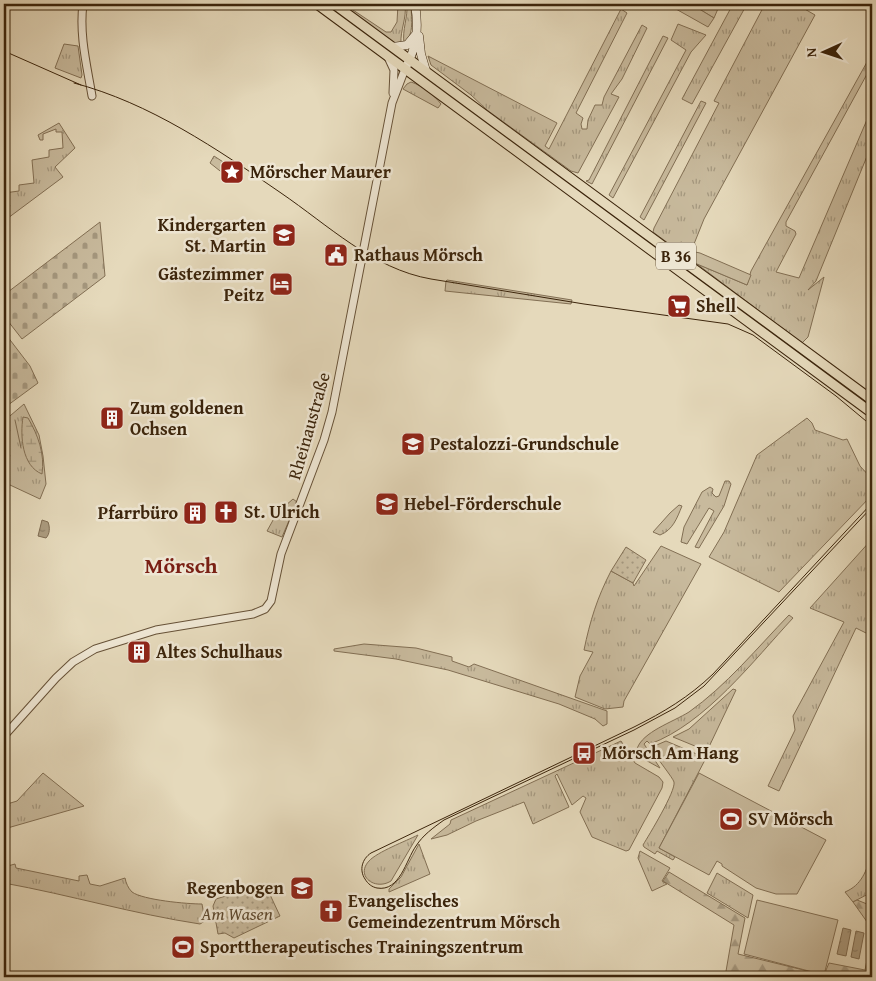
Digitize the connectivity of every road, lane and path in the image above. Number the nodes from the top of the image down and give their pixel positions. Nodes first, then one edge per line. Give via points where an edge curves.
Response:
1 (83, 4) edge
2 (317, 4) edge
3 (334, 4) edge
4 (415, 4) edge
5 (418, 25) junction
6 (393, 47) junction
7 (386, 55) junction
8 (410, 60) junction
9 (405, 69) junction
10 (426, 71) junction
11 (92, 96) dead end
12 (392, 103) junction
13 (872, 400) edge
14 (872, 413) edge
15 (4, 736) edge

1 - 11 street via 83,42
2 - 7 main road, B 36
3 - 6 main road, B 36
4 - 5 main road
5 - 6 main road via 412,41
5 - 8 main road
5 - 10 main road via 420,54
6 - 8 main road, B 36
7 - 9 main road, B 36
7 - 12 street via 394,70
8 - 9 main road
8 - 10 main road, B 36
9 - 12 street, Rheinaustraße
9 - 14 main road, B 36
10 - 13 main road, B 36
12 - 15 street, Rheinaustraße via 332,412 281,554 271,601 265,609 253,614 156,630 95,650 73,662 56,678

